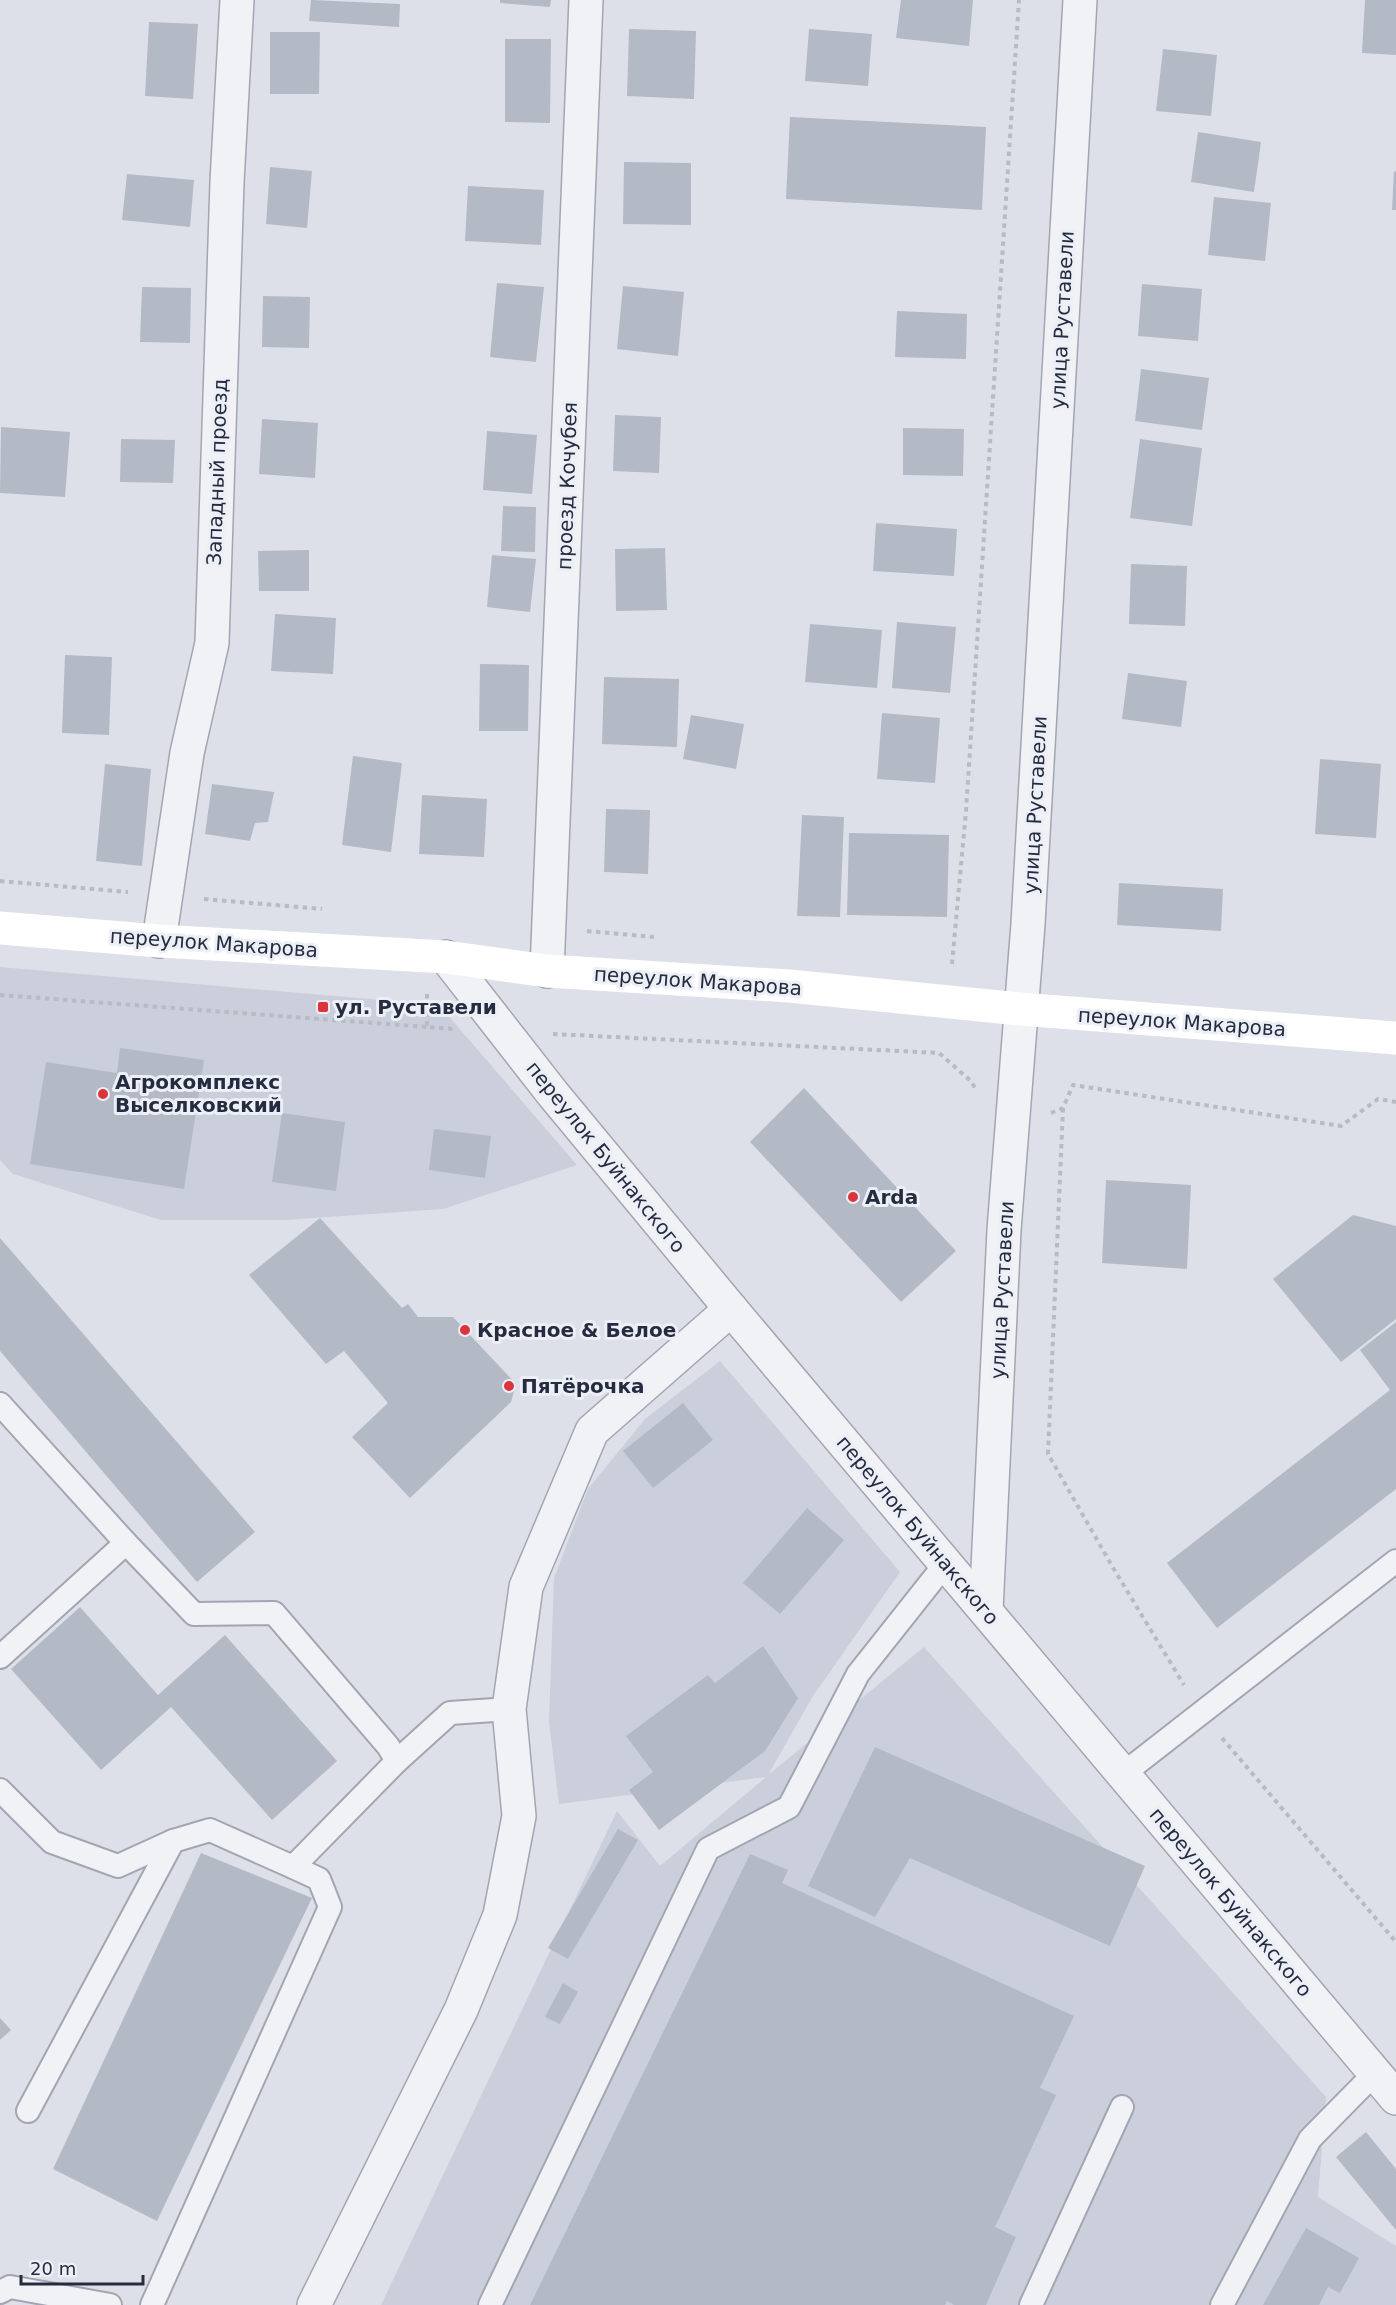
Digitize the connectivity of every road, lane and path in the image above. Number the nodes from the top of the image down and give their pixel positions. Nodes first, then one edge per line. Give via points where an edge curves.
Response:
1 (237, 0) edge
2 (586, 0) edge
3 (1019, 0) edge
4 (1080, 0) edge
5 (0, 928) edge
6 (159, 940) junction
7 (446, 957) junction
8 (952, 964) dead end
9 (547, 971) junction
10 (0, 995) edge
11 (1020, 1009) junction
12 (427, 1027) dead end
13 (452, 1029) dead end
14 (504, 1032) junction
15 (1396, 1038) edge
16 (980, 1097) dead end
17 (1396, 1102) edge
18 (1063, 1108) junction
19 (1012, 1124) junction
20 (731, 1309) junction
21 (0, 1404) edge
22 (126, 1543) junction
23 (1396, 1561) edge
24 (946, 1563) junction
25 (986, 1611) junction
26 (0, 1657) edge
27 (509, 1709) junction
28 (1201, 1713) junction
29 (397, 1761) junction
30 (1123, 1774) junction
31 (0, 1790) edge
32 (173, 1841) junction
33 (293, 1867) junction
34 (1396, 1942) edge
35 (1375, 2073) junction
36 (1396, 2098) edge
37 (1122, 2107) dead end
38 (28, 2111) dead end
39 (0, 2292) edge
40 (111, 2305) edge
41 (152, 2305) edge
42 (314, 2305) edge
43 (490, 2305) edge
44 (1031, 2305) edge
45 (1222, 2305) edge

1 - 6 street, Западный проезд via 212,643 187,753
2 - 9 street, проезд Кочубея
3 - 8 path via 966,811
4 - 11 street, улица Руставели via 1029,912
5 - 6 main road, переулок Макарова
6 - 7 main road, переулок Макарова
7 - 9 main road, переулок Макарова
7 - 14 street, переулок Буйнакского
9 - 11 main road, переулок Макарова via 799,987
10 - 12 path
11 - 15 main road, переулок Макарова
11 - 19 street, улица Руставели
13 - 14 path
14 - 16 path via 939,1053 972,1083
14 - 20 street, переулок Буйнакского
17 - 18 path via 1378,1099 1341,1126 1073,1085
18 - 19 path
18 - 28 path via 1048,1454
19 - 25 street, улица Руставели
20 - 24 street, переулок Буйнакского
20 - 27 street via 592,1431 526,1587
21 - 22 lane
22 - 26 lane
22 - 29 lane via 194,1614 274,1613
23 - 28 lane
24 - 25 street, переулок Буйнакского
24 - 43 lane via 858,1674 789,1807 708,1849
25 - 30 street, переулок Буйнакского
27 - 29 lane via 450,1713
27 - 42 street via 519,1816 500,1915 461,2010
28 - 30 lane
28 - 34 path
29 - 33 lane
30 - 35 street, переулок Буйнакского
31 - 32 lane via 52,1842 118,1866
32 - 33 lane via 210,1830
32 - 38 lane
33 - 41 lane via 319,1879 330,1907
35 - 36 street, переулок Буйнакского
35 - 45 lane via 1310,2139
37 - 44 lane
39 - 40 lane via 10,2287

